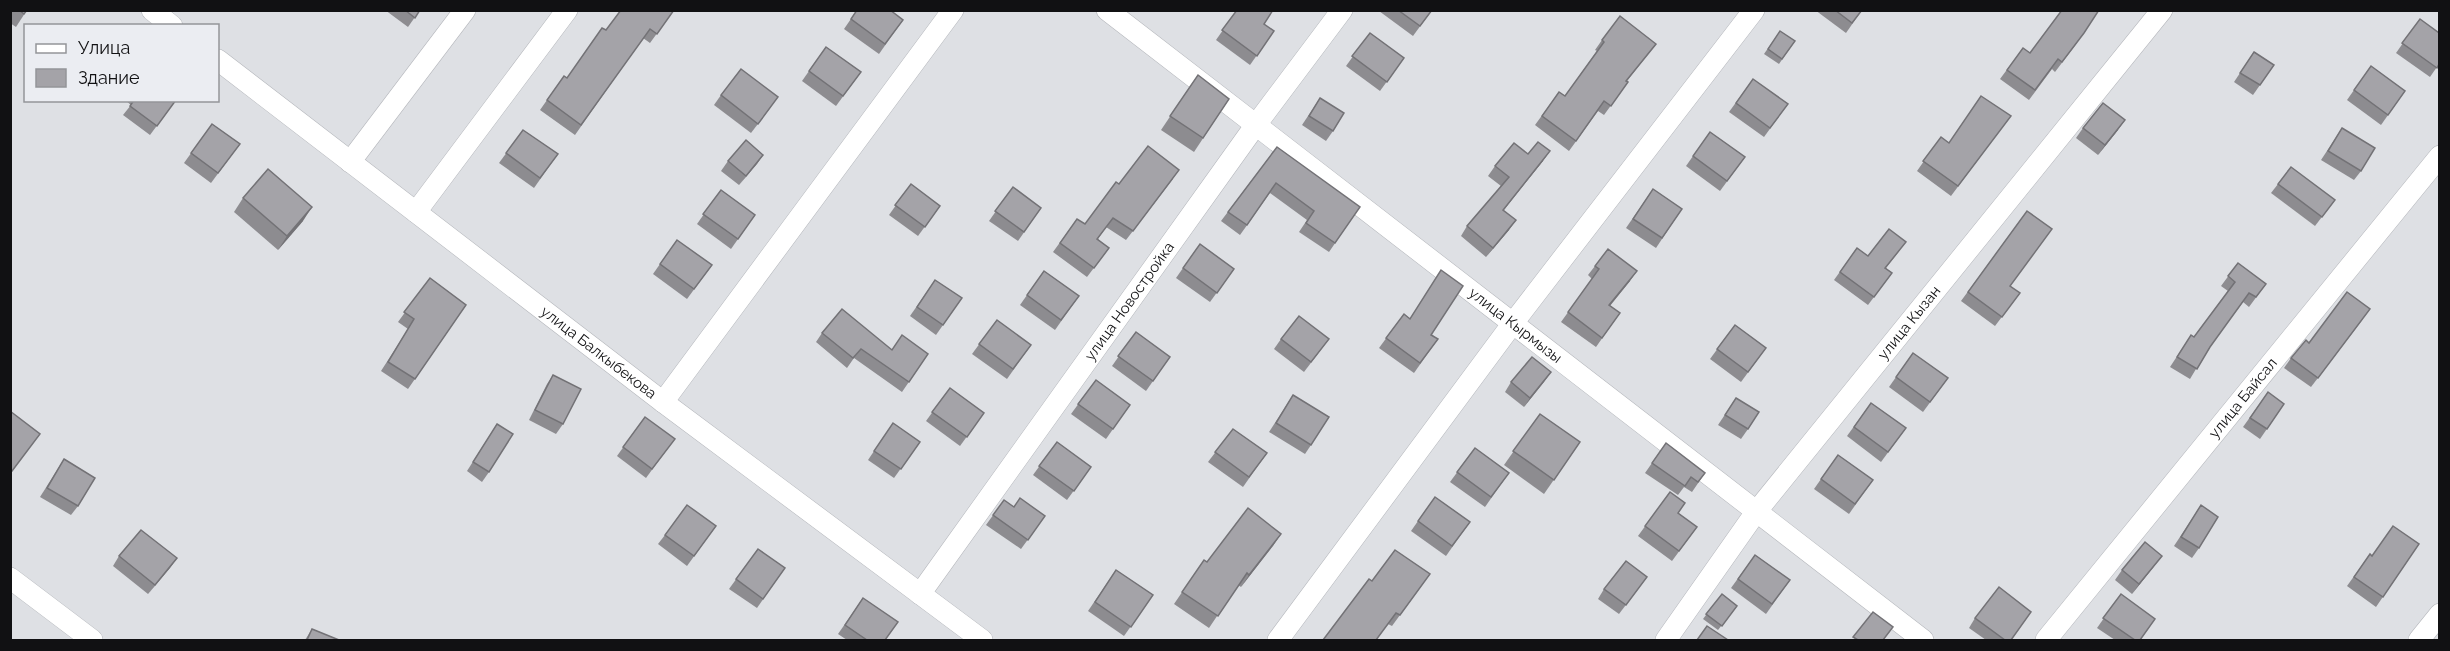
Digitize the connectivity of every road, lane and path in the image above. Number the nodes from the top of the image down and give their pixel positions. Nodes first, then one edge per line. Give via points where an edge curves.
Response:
1 (152, 10) edge
2 (465, 10) edge
3 (567, 10) edge
4 (953, 10) edge
5 (1107, 10) edge
6 (1342, 10) edge
7 (1754, 10) edge
8 (2162, 10) edge
9 (170, 24) edge
10 (219, 61) edge
11 (1255, 126) junction
12 (2439, 156) edge
13 (350, 162) junction
14 (416, 212) junction
15 (1512, 323) junction
16 (663, 402) junction
17 (1756, 512) junction
18 (10, 578) edge
19 (920, 594) junction
20 (2439, 614) edge
21 (92, 640) edge
22 (982, 640) edge
23 (1278, 640) edge
24 (1666, 640) edge
25 (1923, 640) edge
26 (2046, 640) edge
27 (2419, 640) edge

1 - 9 street
2 - 13 street
3 - 14 street
4 - 16 street
5 - 11 street, улица Кырмызы
6 - 11 street, улица Новостройка
7 - 15 street
8 - 17 street, улица Кызан
10 - 13 street, улица Балкыбекова
11 - 15 street, улица Кырмызы
11 - 19 street, улица Новостройка
12 - 26 street, улица Байсал
13 - 14 street, улица Балкыбекова
14 - 16 street, улица Балкыбекова
15 - 17 street, улица Кырмызы
15 - 23 street
16 - 19 street, улица Балкыбекова
17 - 24 street, улица Кызан
17 - 25 street, улица Кырмызы
18 - 21 street
19 - 22 street, улица Балкыбекова
20 - 27 street

